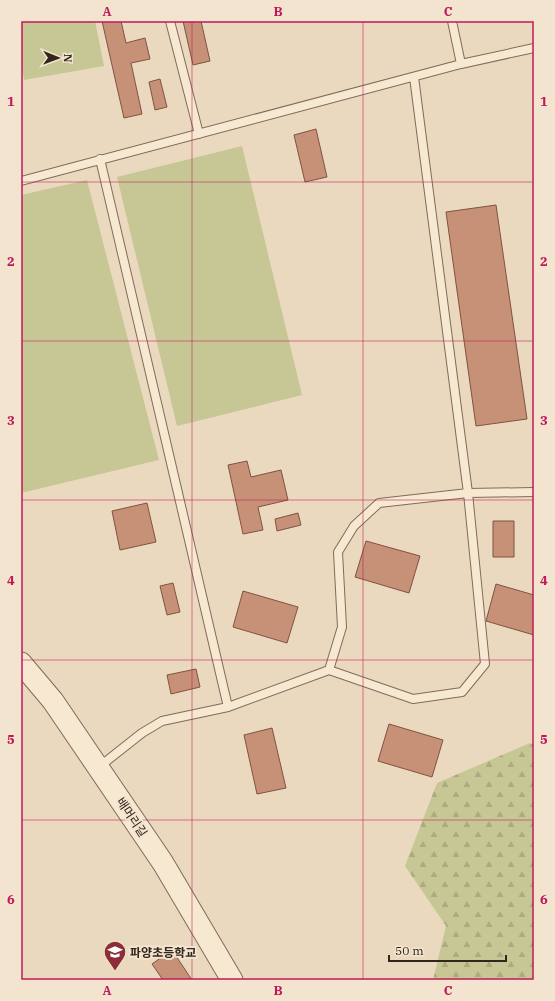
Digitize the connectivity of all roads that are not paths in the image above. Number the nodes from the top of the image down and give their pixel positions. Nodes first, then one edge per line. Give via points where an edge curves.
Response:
1 (170, 21) edge
2 (452, 21) edge
3 (534, 48) edge
4 (461, 64) junction
5 (414, 77) junction
6 (198, 134) junction
7 (100, 159) junction
8 (21, 181) edge
9 (534, 492) edge
10 (468, 493) junction
11 (21, 663) edge
12 (329, 670) junction
13 (228, 707) junction
14 (98, 768) junction
15 (232, 980) edge

1 - 6 lane
2 - 4 lane
3 - 4 lane
4 - 5 lane
5 - 6 lane
5 - 10 lane
6 - 7 lane
7 - 8 lane
7 - 13 lane
9 - 10 lane
10 - 12 lane via 379,503 354,526 338,552 342,627
10 - 12 lane via 485,664 462,692 413,699
11 - 14 street, 배머리길 via 53,701
12 - 13 lane
13 - 14 lane via 162,721 142,733
14 - 15 street, 배머리길 via 163,863

